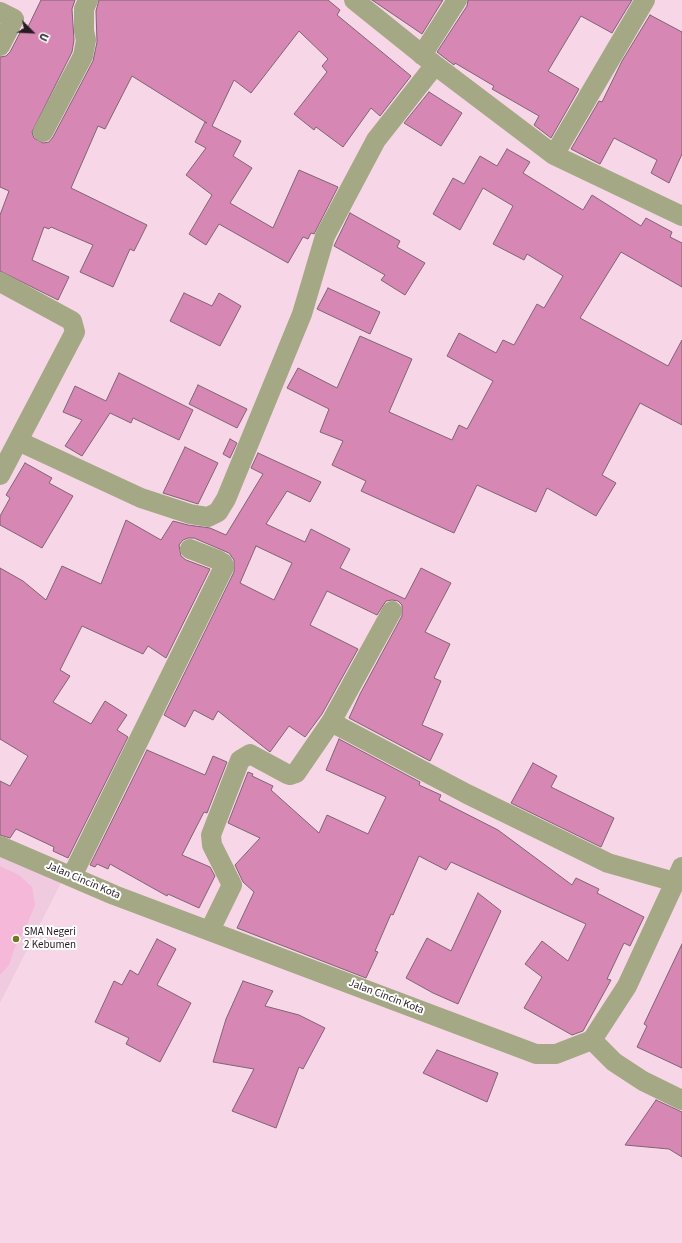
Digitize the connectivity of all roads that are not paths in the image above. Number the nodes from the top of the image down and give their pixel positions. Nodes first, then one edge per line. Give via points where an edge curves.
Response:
1 (88, 0) edge
2 (354, 0) edge
3 (457, 0) edge
4 (645, 0) edge
5 (0, 12) edge
6 (0, 46) edge
7 (429, 60) junction
8 (43, 132) dead end
9 (554, 155) junction
10 (682, 216) edge
11 (0, 282) edge
12 (18, 441) junction
13 (0, 475) edge
14 (190, 549) dead end
15 (392, 612) dead end
16 (331, 722) junction
17 (0, 846) edge
18 (679, 875) edge
19 (72, 876) junction
20 (210, 930) junction
21 (592, 1040) junction
22 (682, 1100) edge

1 - 8 street via 84,9 86,40 83,56
2 - 7 street
3 - 7 street
4 - 9 street
5 - 6 street via 14,19
7 - 9 street
7 - 12 street via 376,140 325,236 302,314 226,499 218,512 208,517 190,514 141,498
9 - 10 street
11 - 12 street via 72,321 75,332
12 - 13 street
14 - 19 street via 218,560 224,567
15 - 16 street
16 - 18 street via 467,794 608,863
16 - 20 street via 293,775 250,754 240,760 211,835 212,845 232,885
17 - 19 street, Jalan Cincin Kota
18 - 21 street via 627,986
19 - 20 street, Jalan Cincin Kota via 114,895
20 - 21 street, Jalan Cincin Kota via 536,1054 556,1054
21 - 22 street via 614,1062 643,1081

